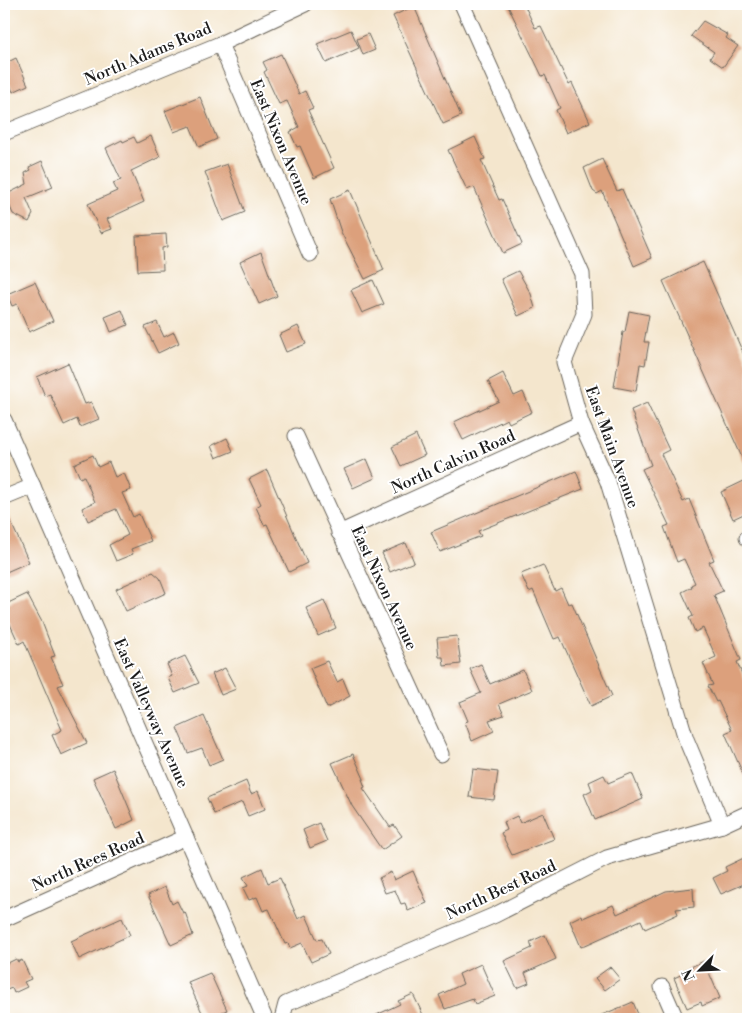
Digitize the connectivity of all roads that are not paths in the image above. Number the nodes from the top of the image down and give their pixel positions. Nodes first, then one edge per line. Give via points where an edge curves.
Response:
1 (305, 4) edge
2 (462, 4) edge
3 (220, 44) junction
4 (4, 133) edge
5 (310, 254) dead end
6 (4, 420) edge
7 (581, 423) junction
8 (296, 436) dead end
9 (32, 486) junction
10 (4, 498) edge
11 (339, 533) junction
12 (441, 754) dead end
13 (748, 813) edge
14 (722, 825) junction
15 (186, 837) junction
16 (4, 919) edge
17 (662, 987) dead end
18 (266, 1019) edge
19 (282, 1019) edge
20 (676, 1019) edge

1 - 3 street, North Adams Road
2 - 7 street, East Main Avenue via 582,274 584,314 564,362
3 - 4 street, North Adams Road
3 - 5 street, East Nixon Avenue
6 - 9 street, East Valleyway Avenue
7 - 11 street, North Calvin Road
7 - 14 street, East Main Avenue via 608,482 686,739
8 - 11 street, East Nixon Avenue
9 - 10 street
9 - 15 street, East Valleyway Avenue
11 - 12 street, East Nixon Avenue
13 - 14 street, North Best Road
14 - 19 street, North Best Road via 607,858 495,915 286,1004
15 - 16 street, North Rees Road
15 - 18 street, East Valleyway Avenue
17 - 20 street

